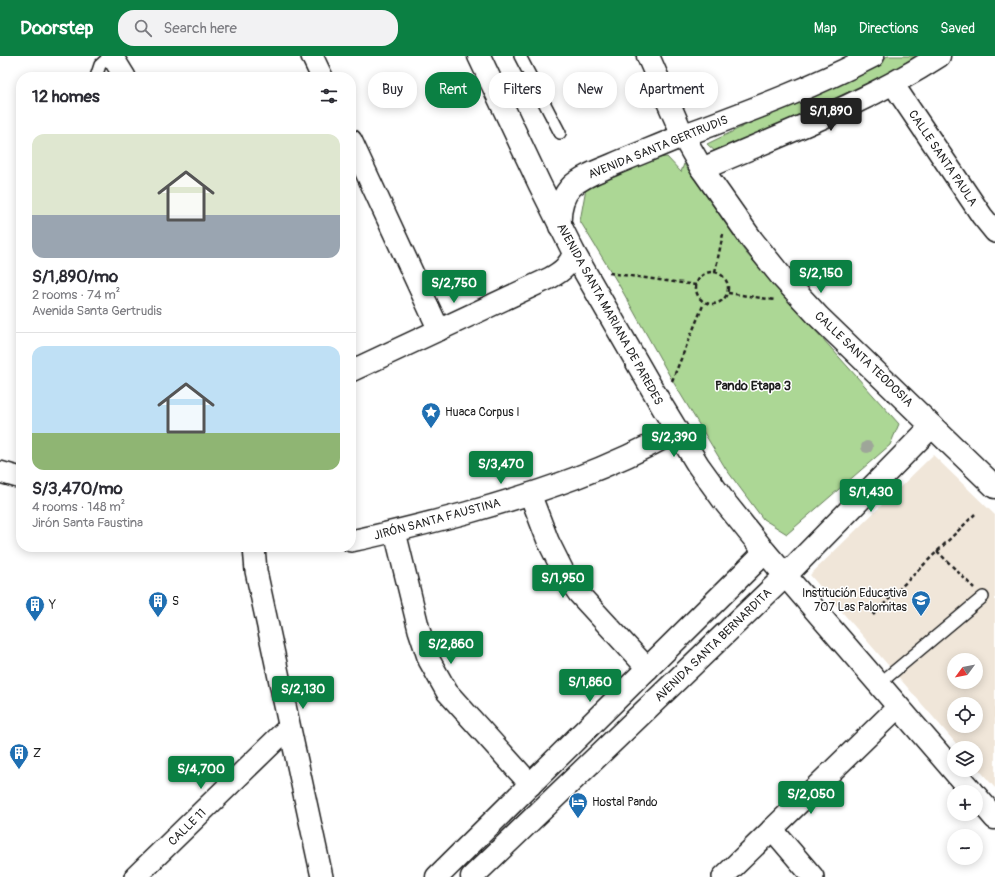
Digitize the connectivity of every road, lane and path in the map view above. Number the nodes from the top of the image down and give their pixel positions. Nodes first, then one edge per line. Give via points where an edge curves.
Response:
1 (111, 56) edge
2 (312, 56) edge
3 (479, 56) edge
4 (520, 56) edge
5 (648, 56) edge
6 (873, 56) edge
7 (939, 56) edge
8 (98, 72) edge
9 (122, 72) edge
10 (320, 72) edge
11 (893, 84) junction
12 (560, 133) dead end
13 (683, 136) junction
14 (356, 151) edge
15 (702, 168) junction
16 (729, 208) junction
17 (989, 212) edge
18 (560, 226) junction
19 (995, 232) edge
20 (579, 262) junction
21 (715, 272) junction
22 (696, 285) junction
23 (728, 293) junction
24 (704, 303) junction
25 (809, 306) junction
26 (439, 330) junction
27 (356, 369) edge
28 (662, 406) junction
29 (932, 426) junction
30 (677, 431) junction
31 (0, 472) edge
32 (16, 477) edge
33 (995, 487) edge
34 (530, 494) junction
35 (975, 514) dead end
36 (395, 532) junction
37 (356, 540) edge
38 (937, 551) junction
39 (254, 552) edge
40 (765, 552) junction
41 (785, 576) junction
42 (983, 597) joint
43 (873, 615) dead end
44 (648, 669) junction
45 (879, 684) junction
46 (898, 707) junction
47 (289, 727) junction
48 (531, 785) junction
49 (966, 785) edge
50 (983, 804) edge
51 (995, 818) edge
52 (772, 829) junction
53 (135, 877) edge
54 (322, 877) edge
55 (437, 877) edge
56 (472, 877) edge
57 (723, 877) edge
58 (812, 877) edge

1 - 8 lane via 100,65
1 - 9 street
2 - 10 street
3 - 18 main road, AVENIDA SANTA MARIANA DE PAREDES
4 - 12 lane
5 - 13 main road, CALLE SANTA TEODOSIA
6 - 13 main road, AVENIDA SANTA GERTRUDIS via 828,78
7 - 11 main road
11 - 15 main road
11 - 17 street, CALLE SANTA PAULA
13 - 15 main road, CALLE SANTA TEODOSIA
13 - 18 main road, AVENIDA SANTA GERTRUDIS via 636,154 581,180 564,198
14 - 26 street
15 - 16 main road, CALLE SANTA TEODOSIA
16 - 21 path
16 - 25 main road, CALLE SANTA TEODOSIA via 781,276
17 - 19 street, CALLE SANTA PAULA
18 - 20 main road, AVENIDA SANTA MARIANA DE PAREDES
20 - 22 path
20 - 26 street via 569,263 556,275
20 - 28 main road, AVENIDA SANTA MARIANA DE PAREDES
21 - 22 path via 702,275
21 - 23 path via 723,276 728,284
22 - 24 path via 697,296
23 - 24 path via 723,301 714,305
23 - 25 path
24 - 28 path
25 - 29 main road, CALLE SANTA TEODOSIA
26 - 27 street
28 - 30 main road, AVENIDA SANTA MARIANA DE PAREDES
29 - 33 main road, CALLE SANTA TEODOSIA
29 - 41 main road, AVENIDA SANTA BERNARDITA
30 - 34 street, JIRÓN SANTA FAUSTINA via 640,451 583,476
30 - 40 main road, AVENIDA SANTA MARIANA DE PAREDES via 724,501
31 - 32 street
34 - 36 street, JIRÓN SANTA FAUSTINA
34 - 44 street via 563,571 579,594
35 - 38 path
36 - 37 street, JIRÓN SANTA FAUSTINA
36 - 48 street via 429,660 447,692
38 - 42 path
38 - 43 path
39 - 47 street via 256,571
40 - 41 main road, AVENIDA SANTA MARIANA DE PAREDES
40 - 44 main road
41 - 45 main road, AVENIDA SANTA MARIANA DE PAREDES
41 - 56 main road, AVENIDA SANTA BERNARDITA
42 - 45 lane
44 - 48 main road
45 - 46 main road, AVENIDA SANTA MARIANA DE PAREDES
46 - 49 main road, AVENIDA SANTA MARIANA DE PAREDES
46 - 52 street
47 - 53 street, CALLE 11
47 - 54 street
48 - 55 main road
50 - 51 main road
52 - 57 street
52 - 58 street

